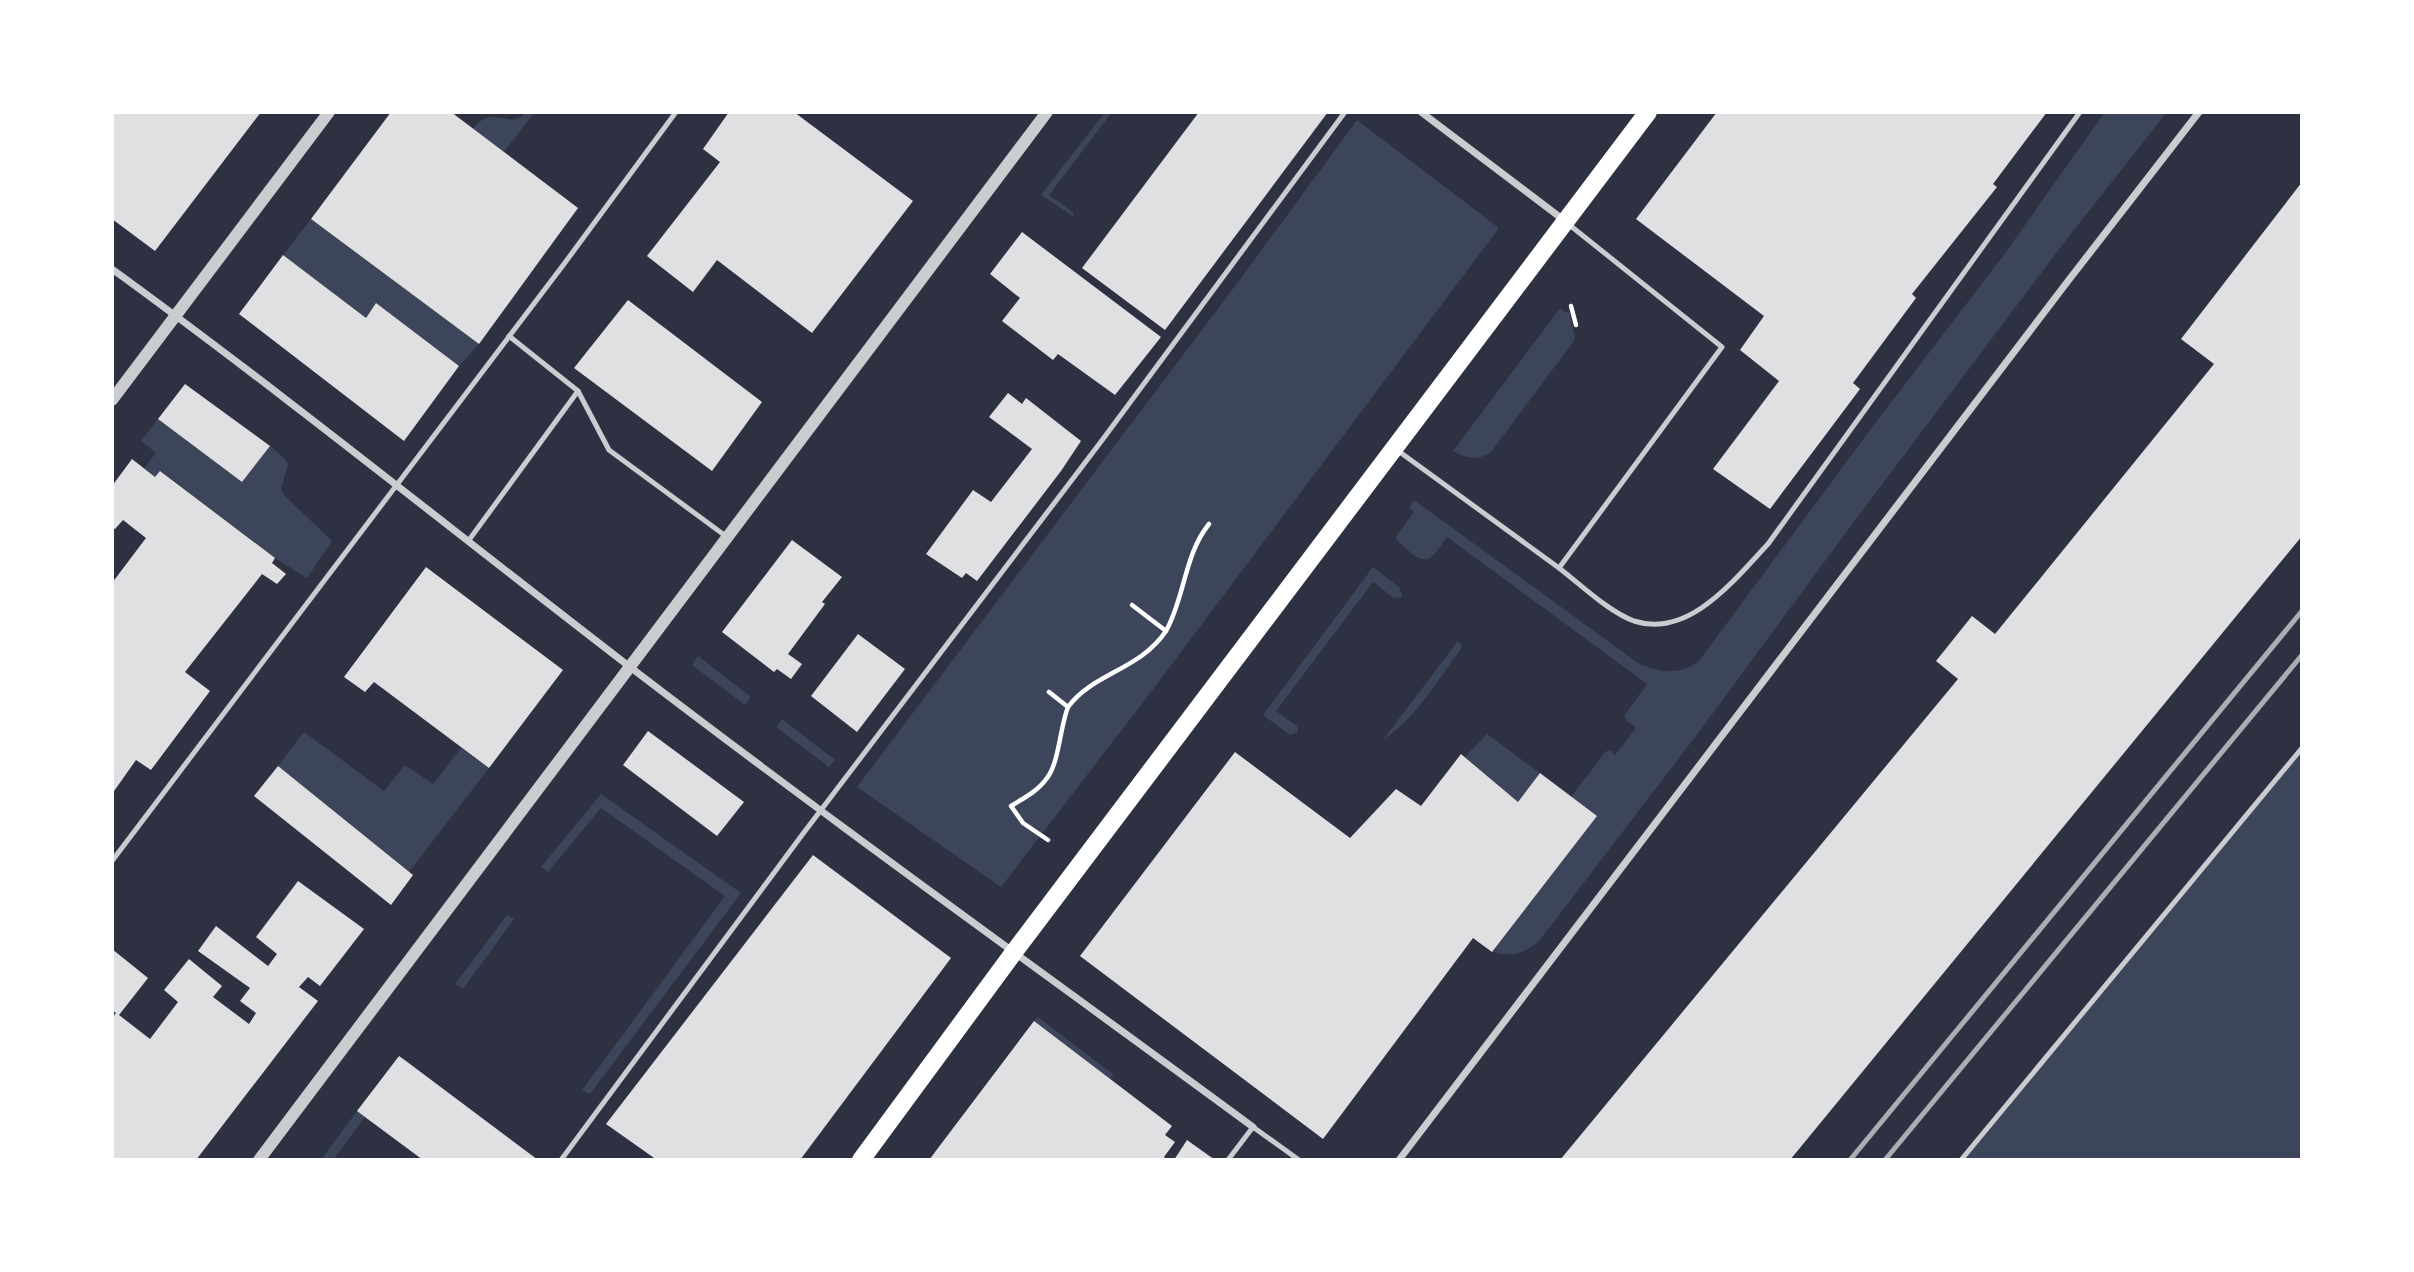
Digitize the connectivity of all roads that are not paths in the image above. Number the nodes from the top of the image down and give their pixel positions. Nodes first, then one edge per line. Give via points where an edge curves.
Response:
1 (329, 112) edge
2 (676, 112) edge
3 (1047, 112) edge
4 (1345, 112) edge
5 (1421, 112) edge
6 (1648, 112) edge
7 (2080, 112) edge
8 (2199, 112) edge
9 (1565, 221) junction
10 (112, 269) edge
11 (176, 315) junction
12 (509, 337) junction
13 (578, 391) junction
14 (112, 400) edge
15 (1395, 449) junction
16 (397, 483) junction
17 (728, 538) junction
18 (469, 540) junction
19 (1559, 568) junction
20 (631, 667) junction
21 (2302, 748) edge
22 (822, 809) junction
23 (112, 861) edge
24 (1014, 952) junction
25 (1253, 1127) junction
26 (259, 1160) edge
27 (561, 1160) edge
28 (861, 1160) edge
29 (1228, 1160) edge
30 (1299, 1160) edge
31 (1399, 1160) edge
32 (1961, 1160) edge

1 - 11 street
2 - 12 lane
3 - 17 street
4 - 22 lane
5 - 9 street
6 - 9 main road
7 - 19 lane via 1768,544 1731,584 1679,620 1658,625 1617,612
8 - 31 street
9 - 15 main road
9 - 19 lane via 1722,347
10 - 11 street
11 - 14 street
11 - 16 street
12 - 13 lane
12 - 16 lane
13 - 17 lane via 609,450
13 - 18 lane
15 - 19 lane
15 - 24 main road
16 - 18 street
16 - 23 lane
17 - 20 street
18 - 20 street
20 - 22 street
20 - 26 street
21 - 32 lane
22 - 24 street
22 - 27 lane
24 - 25 street
24 - 28 main road
25 - 29 lane
25 - 30 lane

